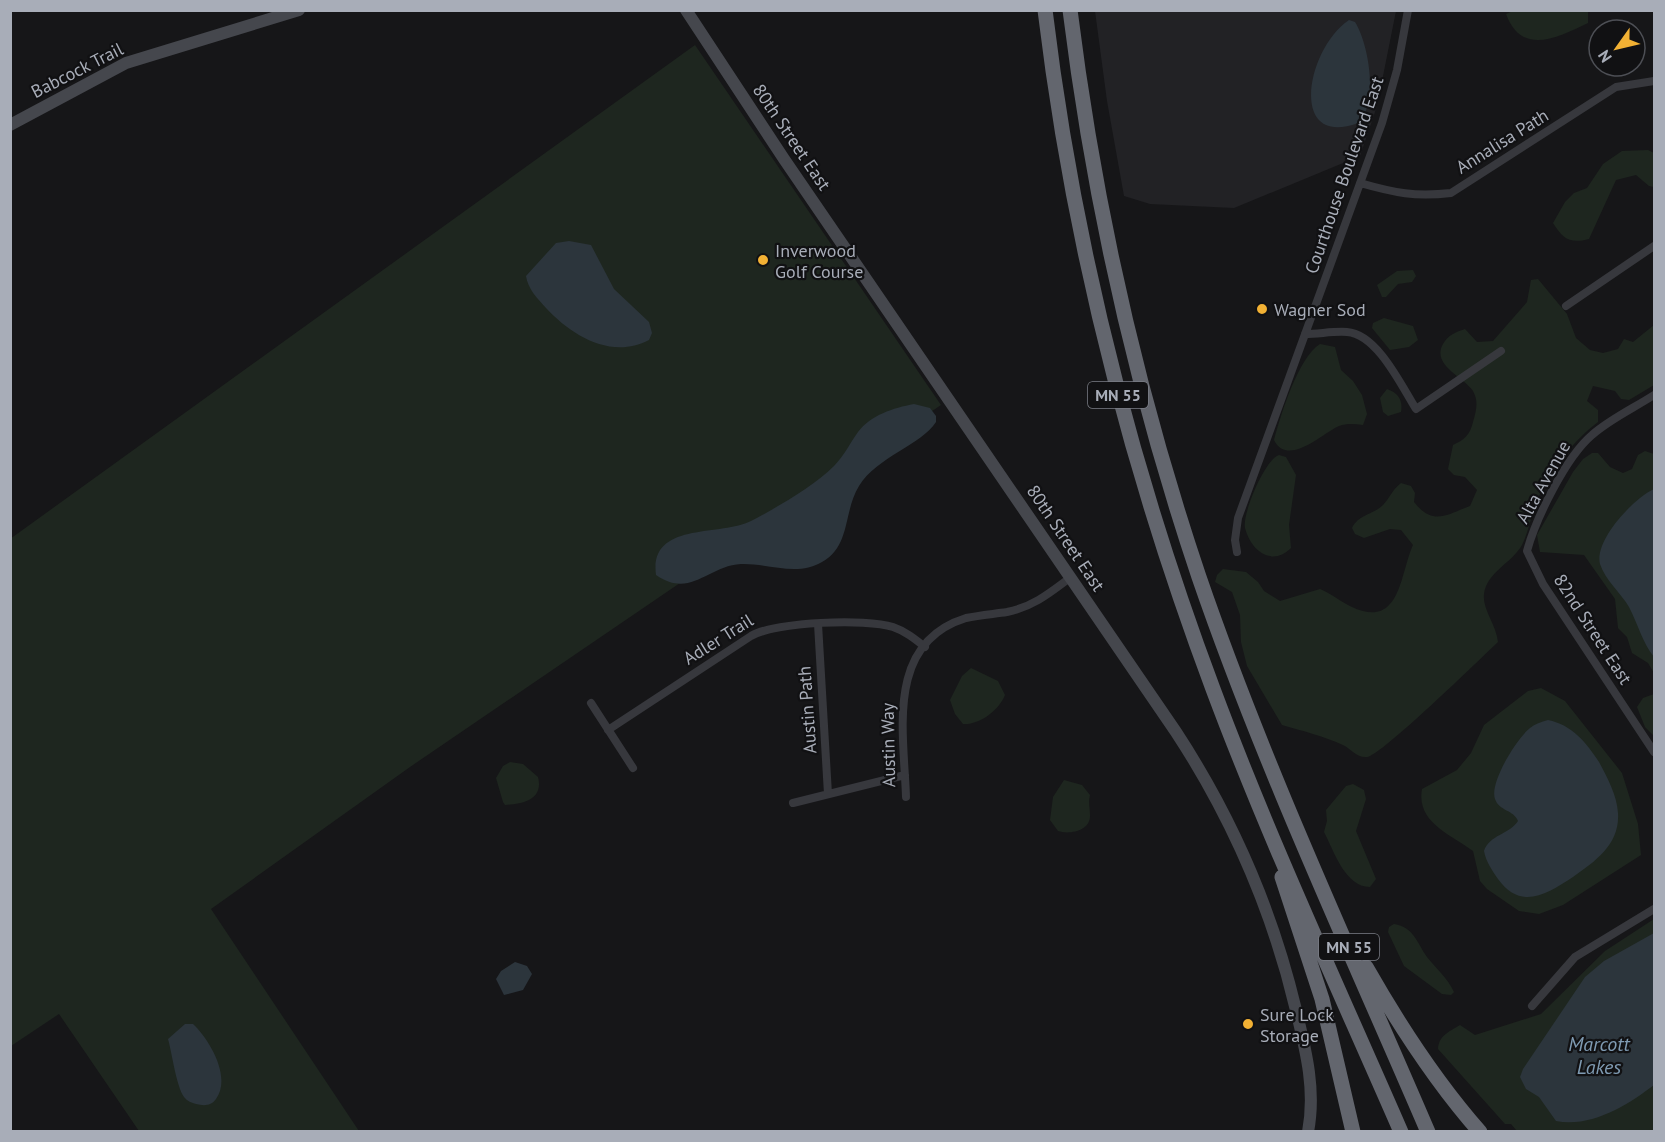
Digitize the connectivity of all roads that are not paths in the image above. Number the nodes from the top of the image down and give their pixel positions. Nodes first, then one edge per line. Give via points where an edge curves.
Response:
1 (299, 10) edge
2 (686, 10) edge
3 (1045, 10) edge
4 (1070, 10) edge
5 (1408, 10) edge
6 (1654, 81) edge
7 (10, 125) edge
8 (1360, 183) junction
9 (1654, 246) edge
10 (1566, 306) dead end
11 (1305, 334) junction
12 (1501, 351) dead end
13 (1654, 395) edge
14 (1527, 551) joint
15 (1237, 552) dead end
16 (1071, 577) junction
17 (818, 624) junction
18 (925, 647) junction
19 (591, 703) dead end
20 (608, 730) junction
21 (1654, 752) edge
22 (1270, 762) junction
23 (1244, 766) junction
24 (633, 768) dead end
25 (905, 775) junction
26 (828, 794) junction
27 (906, 797) dead end
28 (794, 803) dead end
29 (1654, 909) edge
30 (1532, 1006) dead end
31 (1308, 1131) edge
32 (1353, 1131) edge
33 (1401, 1131) edge
34 (1428, 1131) edge
35 (1480, 1131) edge

1 - 7 street, Babcock Trail via 126,63
2 - 16 street, 80th Street East
3 - 23 highway, MN 55 via 1075,206 1120,403 1176,584
4 - 22 highway, MN 55 via 1094,172 1152,426 1199,576
5 - 8 street, Courthouse Boulevard East via 1391,93
6 - 8 street, Annalisa Path via 1616,87 1451,193 1419,197
8 - 11 street, Courthouse Boulevard East
9 - 10 street
11 - 12 street via 1349,332 1369,340 1416,409
11 - 15 street, Courthouse Boulevard East via 1238,518
13 - 14 street, Alta Avenue via 1594,433 1576,450 1532,531
14 - 21 street, 82nd Street East via 1549,593
16 - 18 street, Austin Way via 1032,604 955,623
16 - 31 street, 80th Street East via 1210,785 1256,878 1281,950 1306,1055 1311,1104
17 - 18 street, Adler Trail via 881,623 905,632
17 - 20 street, Adler Trail via 757,632
17 - 26 street, Austin Path
18 - 25 street, Austin Way via 909,671 904,691
19 - 20 street
20 - 24 street
22 - 34 highway, MN 55
22 - 35 highway via 1343,924 1384,999 1428,1067
23 - 32 highway via 1322,999
23 - 33 highway, MN 55
25 - 26 street
25 - 27 street, Austin Way
26 - 28 street
29 - 30 street via 1575,957

